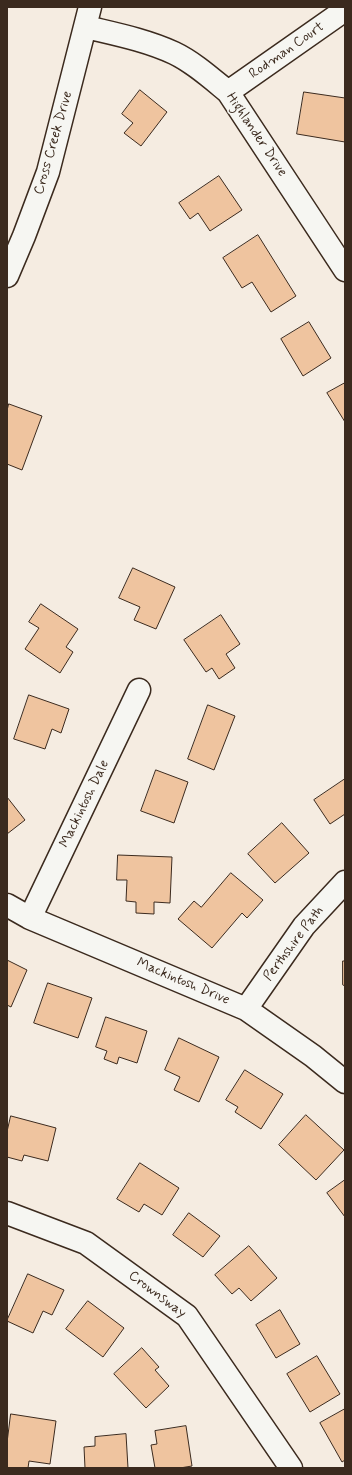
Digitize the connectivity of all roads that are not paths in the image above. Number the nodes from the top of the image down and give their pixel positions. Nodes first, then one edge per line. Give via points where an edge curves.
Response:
1 (345, 10) edge
2 (88, 17) edge
3 (228, 92) junction
4 (345, 270) edge
5 (7, 276) edge
6 (139, 690) dead end
7 (345, 882) edge
8 (7, 905) edge
9 (30, 918) junction
10 (246, 1009) junction
11 (345, 1082) edge
12 (7, 1212) edge
13 (291, 1468) edge

1 - 3 street, Rodman Court
2 - 3 street, Highlander Drive via 174,53
2 - 5 street, Cross Creek Drive via 48,172
3 - 4 street, Highlander Drive
6 - 9 street, Mackintosh Dale
7 - 10 street, Perthshire Path via 304,926
8 - 9 street, Mackintosh Drive
9 - 10 street, Mackintosh Drive
10 - 11 street, Mackintosh Drive
12 - 13 street, Crownsway via 86,1243 187,1316

